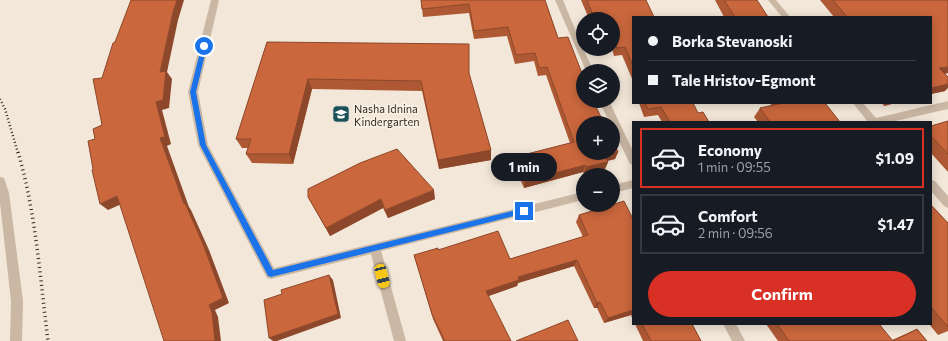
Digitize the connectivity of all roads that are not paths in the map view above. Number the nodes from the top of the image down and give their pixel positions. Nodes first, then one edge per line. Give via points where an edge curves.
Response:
1 (215, 0) edge
2 (560, 0) edge
3 (772, 0) edge
4 (785, 16) edge
5 (587, 64) edge
6 (859, 104) edge
7 (948, 104) edge
8 (607, 108) edge
9 (873, 121) edge
10 (878, 121) edge
11 (632, 159) edge
12 (0, 181) edge
13 (632, 184) edge
14 (932, 185) edge
15 (620, 187) edge
16 (576, 198) edge
17 (948, 203) edge
18 (375, 248) junction
19 (730, 325) edge
20 (16, 341) edge
21 (400, 341) edge
22 (739, 341) edge

1 - 18 street via 193,92 203,145 271,274
2 - 5 street
3 - 4 street
6 - 9 street
7 - 10 street
8 - 11 street
12 - 20 street via 4,193 17,301
13 - 15 street
14 - 17 street
16 - 18 street
18 - 21 street
19 - 22 street

